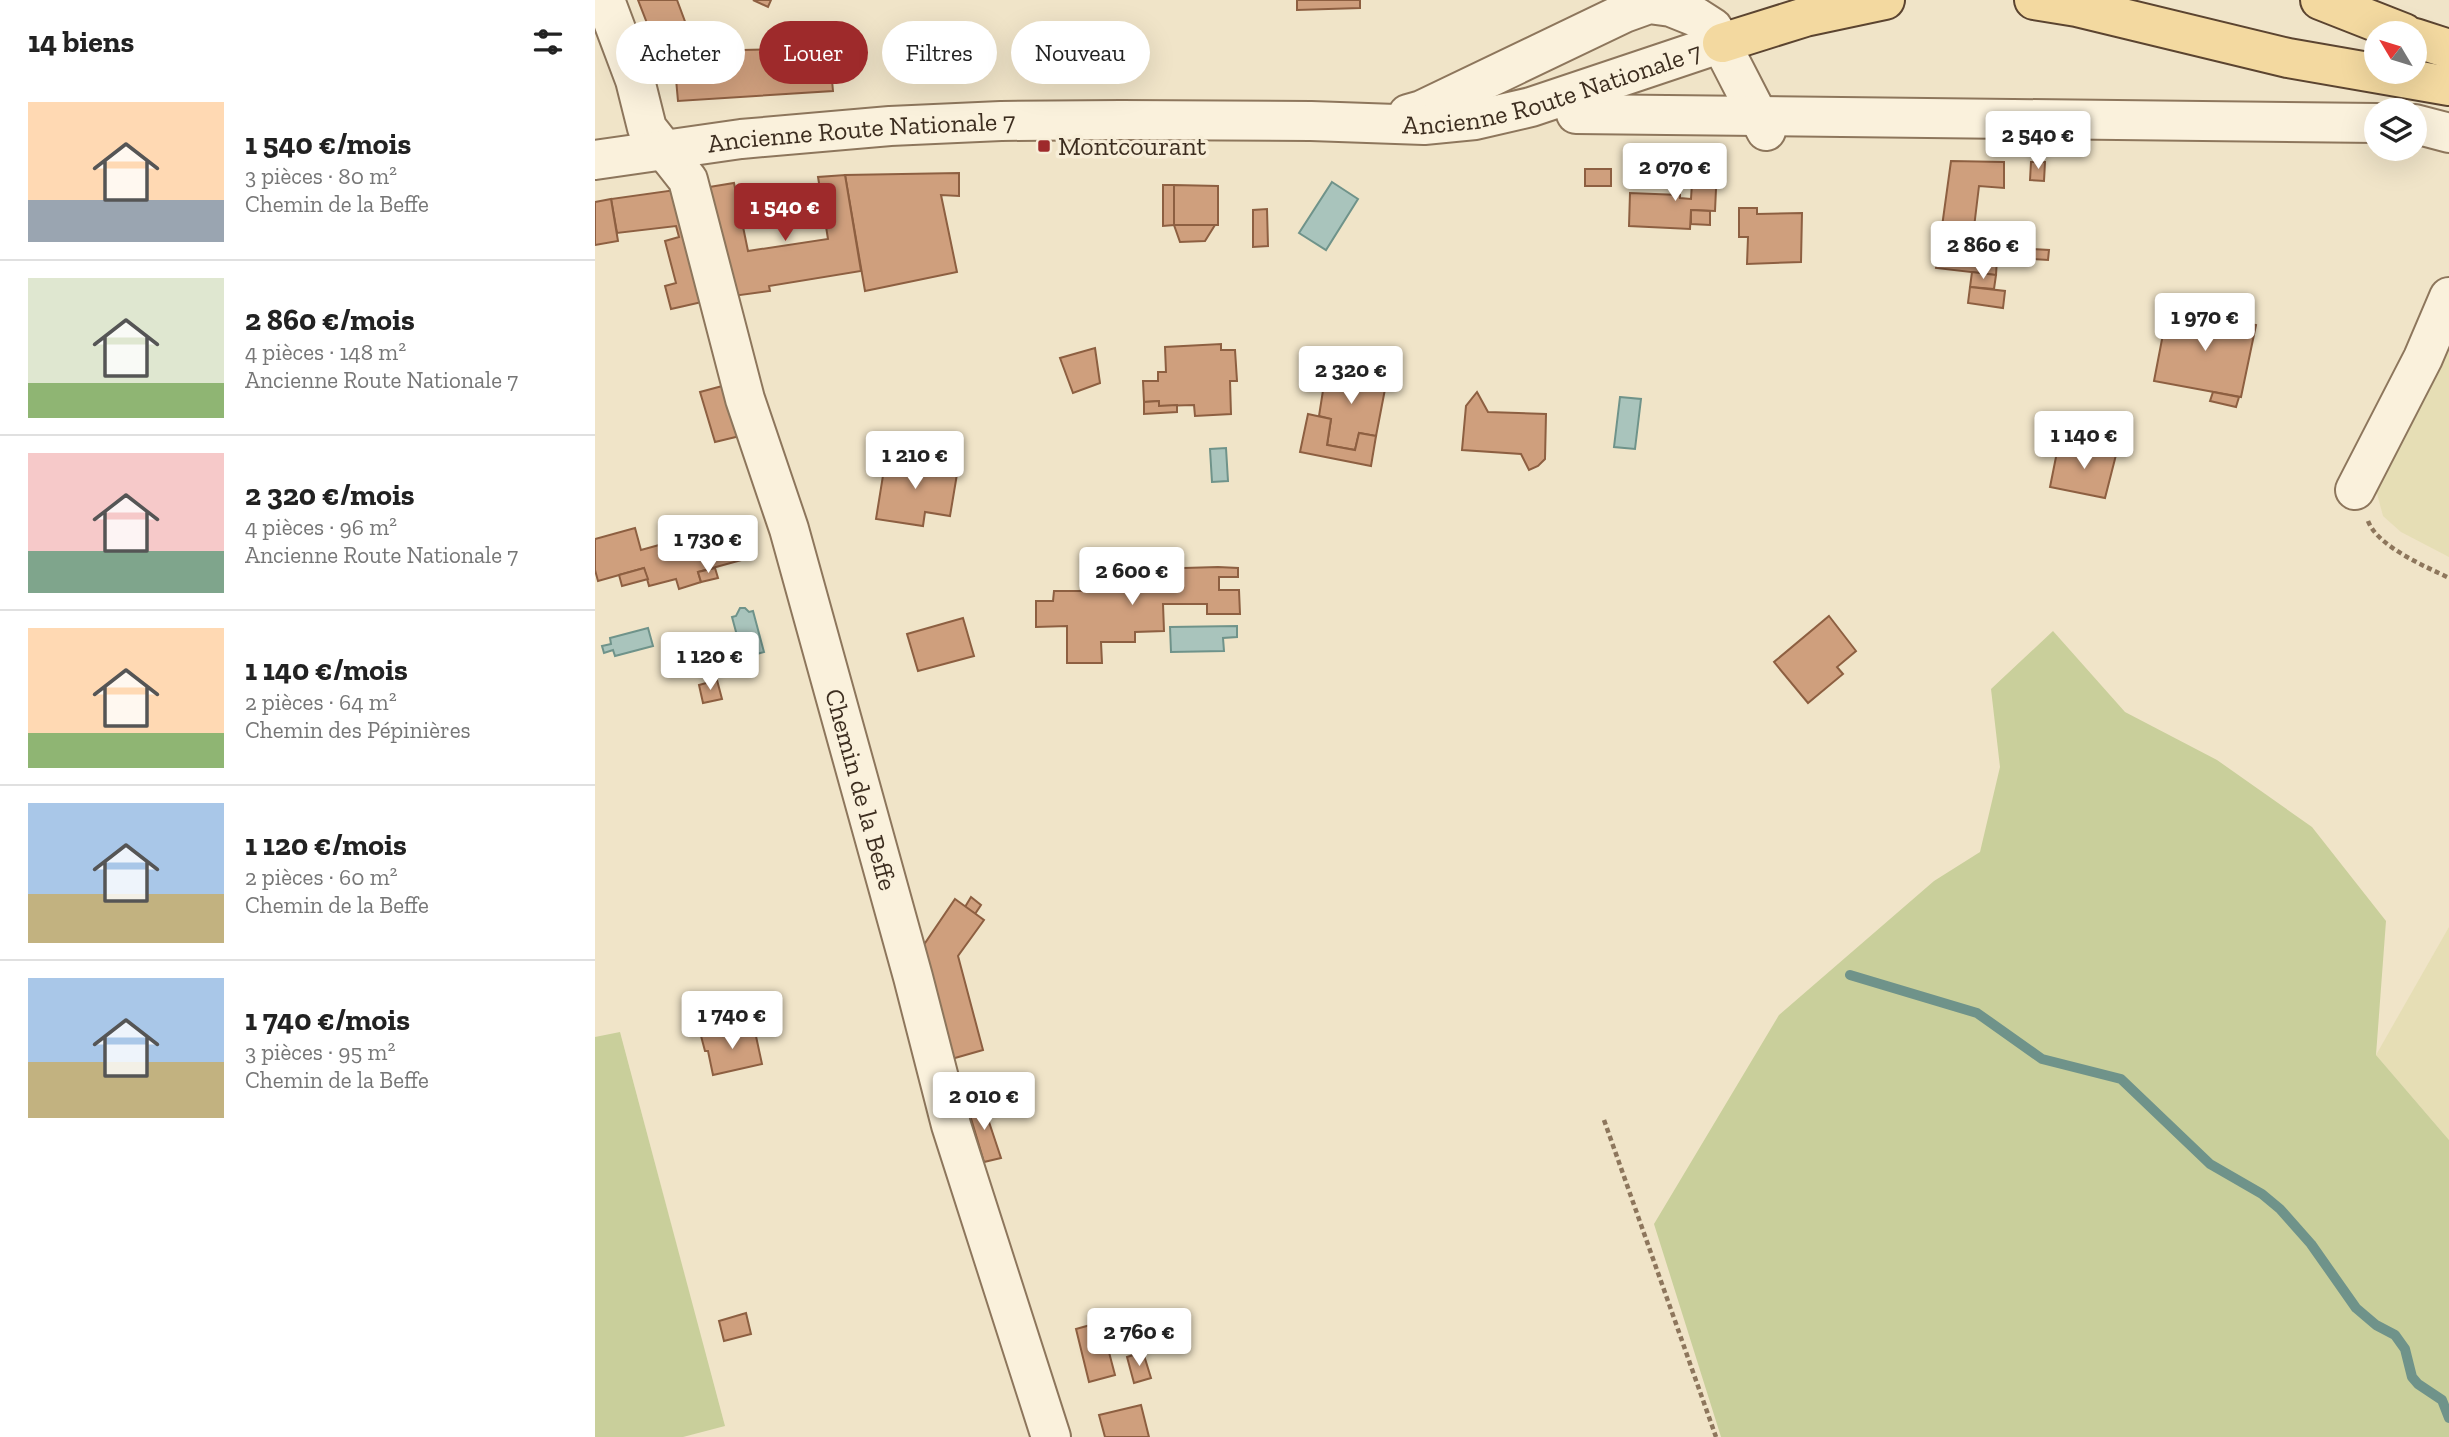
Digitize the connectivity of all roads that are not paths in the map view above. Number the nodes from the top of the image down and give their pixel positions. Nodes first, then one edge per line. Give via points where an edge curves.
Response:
1 (605, 0) edge
2 (1885, 0) edge
3 (2034, 0) edge
4 (2320, 0) edge
5 (2373, 21) edge
6 (2427, 42) edge
7 (1722, 43) junction
8 (2449, 49) edge
9 (2449, 86) edge
10 (1576, 114) dead end
11 (1379, 123) junction
12 (1762, 123) junction
13 (2364, 123) edge
14 (2427, 128) edge
15 (2449, 134) edge
16 (662, 149) junction
17 (595, 160) edge
18 (2449, 297) edge
19 (2355, 490) road end
20 (1051, 1437) edge

1 - 16 street, Chemin de la Beffe via 635,80 647,128
2 - 7 main road via 1805,17
3 - 9 main road via 2288,58
4 - 5 main road
6 - 8 main road
7 - 11 street, Ancienne Route Nationale 7 via 1531,107 1475,120
7 - 11 street, Ancienne Route Nationale 7 via 1713,28 1696,17 1671,6 1649,4 1422,110
7 - 12 street, Ancienne Route Nationale 7
10 - 12 street, Ancienne Route Nationale 7
11 - 16 street, Ancienne Route Nationale 7 via 1001,121 877,127
12 - 13 street, Ancienne Route Nationale 7
14 - 15 street
16 - 17 street, Ancienne Route Nationale 7
16 - 20 street, Chemin de la Beffe via 688,180 745,399 789,529 951,1125
18 - 19 street

